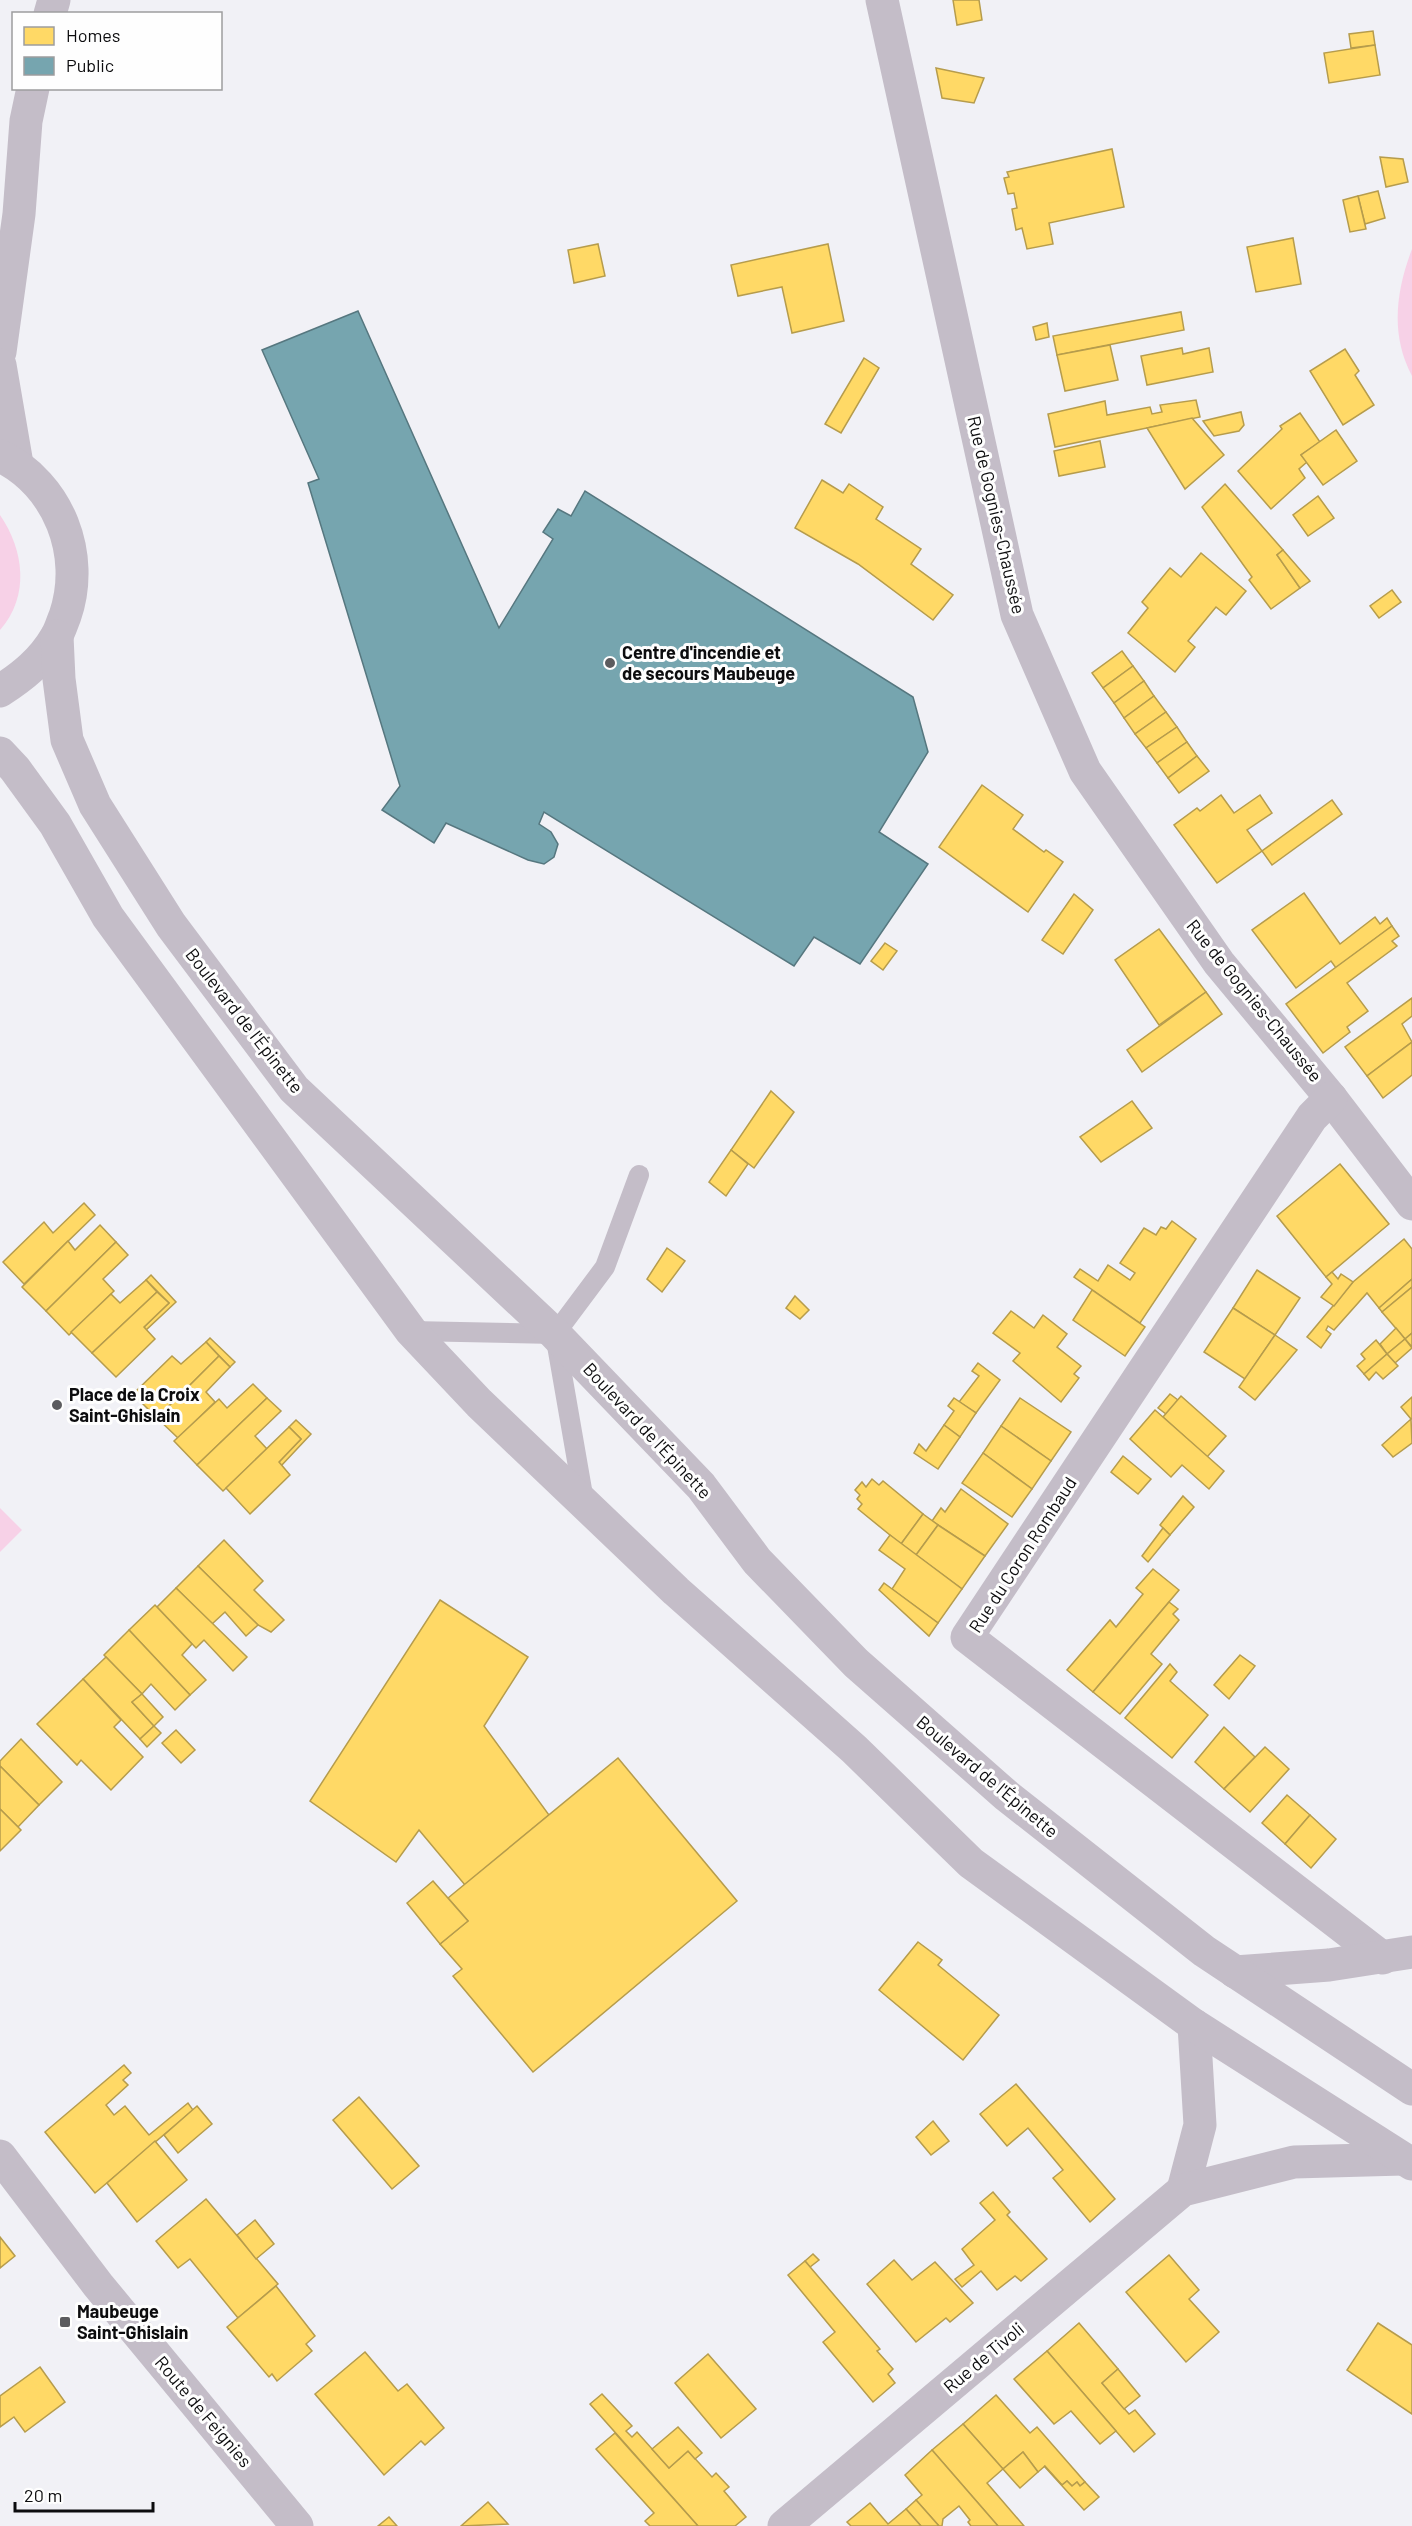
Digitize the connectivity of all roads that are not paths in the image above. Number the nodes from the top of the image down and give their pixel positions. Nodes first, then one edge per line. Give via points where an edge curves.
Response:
1 (882, 0) edge
2 (33, 90) edge
3 (0, 352) edge
4 (0, 365) edge
5 (8, 460) edge
6 (57, 636) junction
7 (0, 691) edge
8 (0, 753) edge
9 (1331, 1098) junction
10 (639, 1175) dead end
11 (1412, 1204) edge
12 (411, 1331) junction
13 (555, 1334) junction
14 (585, 1507) junction
15 (1397, 1955) edge
16 (1235, 1972) junction
17 (1194, 2025) junction
18 (1412, 2089) edge
19 (0, 2156) edge
20 (1408, 2162) edge
21 (1184, 2190) junction
22 (297, 2526) edge
23 (784, 2526) edge

1 - 9 street, Rue de Gognies-Chaussée via 1017,615 1085,771 1219,963
2 - 3 street
4 - 5 street
5 - 6 street via 45,491 64,524 73,562 70,600
6 - 7 street via 29,672
6 - 13 street, Boulevard de l'Épinette via 68,740 95,805 171,925 294,1089
8 - 12 street via 55,824 108,917
9 - 11 street, Rue de Gognies-Chaussée
9 - 15 street, Rue du Coron Rombaud via 1312,1117 968,1638
10 - 13 lane via 605,1267
12 - 13 lane
12 - 14 street
13 - 14 lane
13 - 16 street, Boulevard de l'Épinette via 701,1486 758,1561 856,1663 1006,1797
14 - 17 street via 854,1749 971,1863
15 - 16 street
16 - 18 street, Boulevard de l'Épinette
17 - 20 street
17 - 21 street via 1200,2125
19 - 22 street, Route de Feignies via 98,2284
20 - 21 street, Rue de Tivoli via 1294,2162
21 - 23 street, Rue de Tivoli

